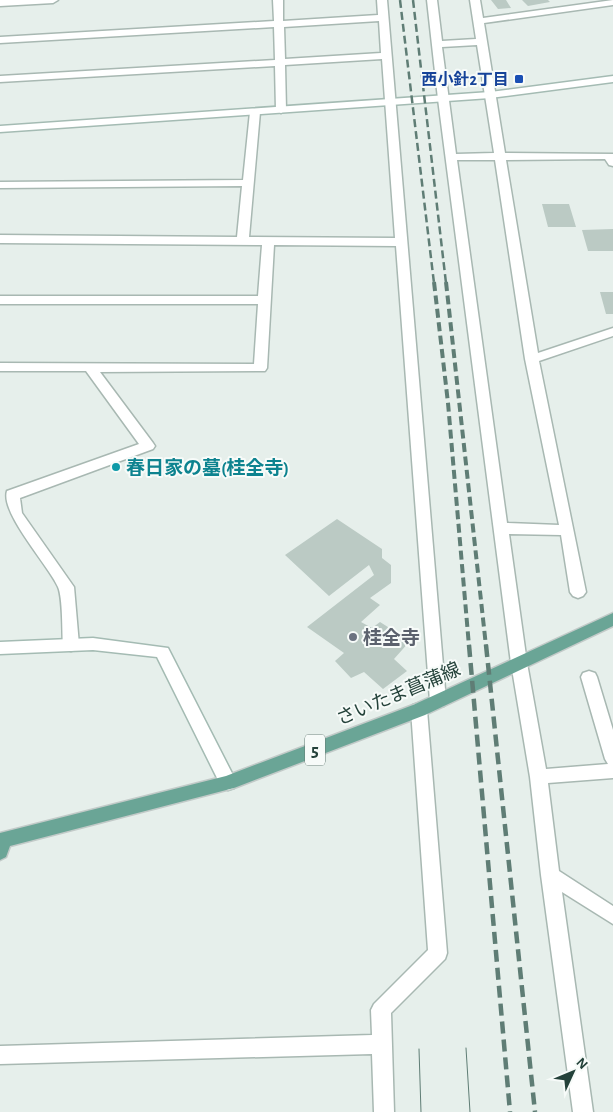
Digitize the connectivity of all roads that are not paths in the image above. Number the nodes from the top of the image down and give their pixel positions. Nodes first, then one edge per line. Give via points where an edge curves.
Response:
1 (53, 0) edge
2 (278, 0) edge
3 (382, 0) edge
4 (432, 0) edge
5 (475, 0) edge
6 (613, 2) edge
7 (0, 3) edge
8 (383, 18) junction
9 (478, 21) junction
10 (279, 23) junction
11 (0, 40) edge
12 (482, 42) junction
13 (437, 44) junction
14 (386, 56) junction
15 (280, 62) junction
16 (0, 79) edge
17 (613, 79) edge
18 (490, 95) junction
19 (443, 99) junction
20 (390, 103) junction
21 (282, 110) junction
22 (255, 112) junction
23 (0, 129) edge
24 (500, 156) junction
25 (450, 157) junction
26 (613, 163) edge
27 (248, 183) junction
28 (0, 185) edge
29 (0, 239) edge
30 (243, 241) junction
31 (268, 241) junction
32 (401, 242) junction
33 (0, 300) edge
34 (265, 300) junction
35 (613, 332) edge
36 (532, 359) junction
37 (0, 366) edge
38 (90, 367) junction
39 (501, 528) junction
40 (567, 530) junction
41 (578, 592) dead end
42 (613, 619) edge
43 (72, 644) junction
44 (0, 648) edge
45 (519, 663) junction
46 (589, 678) dead end
47 (438, 701) junction
48 (419, 710) junction
49 (613, 759) edge
50 (613, 771) edge
51 (539, 777) junction
52 (228, 783) junction
53 (0, 844) edge
54 (550, 875) junction
55 (613, 916) edge
56 (382, 1044) junction
57 (0, 1055) edge
58 (384, 1112) edge
59 (583, 1112) edge

1 - 7 street
2 - 10 street
3 - 8 street
4 - 13 street
5 - 9 street
6 - 9 street
8 - 10 street
8 - 14 street
9 - 12 street
10 - 11 street
10 - 15 street
12 - 13 street
12 - 18 street
13 - 19 street
14 - 15 street
14 - 20 street
15 - 16 street
15 - 21 street
17 - 18 street
18 - 19 street
18 - 24 street
19 - 20 street
19 - 25 street
20 - 21 street
20 - 32 street
21 - 22 street
22 - 23 street
22 - 27 street
24 - 25 street
24 - 26 street via 609,156
24 - 36 street
25 - 39 street
27 - 28 street
27 - 30 street
29 - 30 street
30 - 31 street
31 - 32 street
31 - 34 street
32 - 47 street
33 - 34 street
34 - 38 street via 260,368
35 - 36 street
36 - 40 street
37 - 38 street
38 - 43 street via 148,446 12,495 15,514 66,586
39 - 40 street
39 - 45 street
40 - 41 street
42 - 45 main road, さいたま菖蒲線 / 5
43 - 44 street
43 - 52 street via 162,652
45 - 47 main road, さいたま菖蒲線 / 5
45 - 51 street
46 - 49 street
47 - 48 main road, さいたま菖蒲線 / 5
48 - 52 main road, さいたま菖蒲線 / 5
48 - 56 street via 438,953 381,1010
50 - 51 street
51 - 54 street
52 - 53 main road, さいたま菖蒲線 / 5
54 - 55 street
54 - 59 street
56 - 57 street
56 - 58 street

